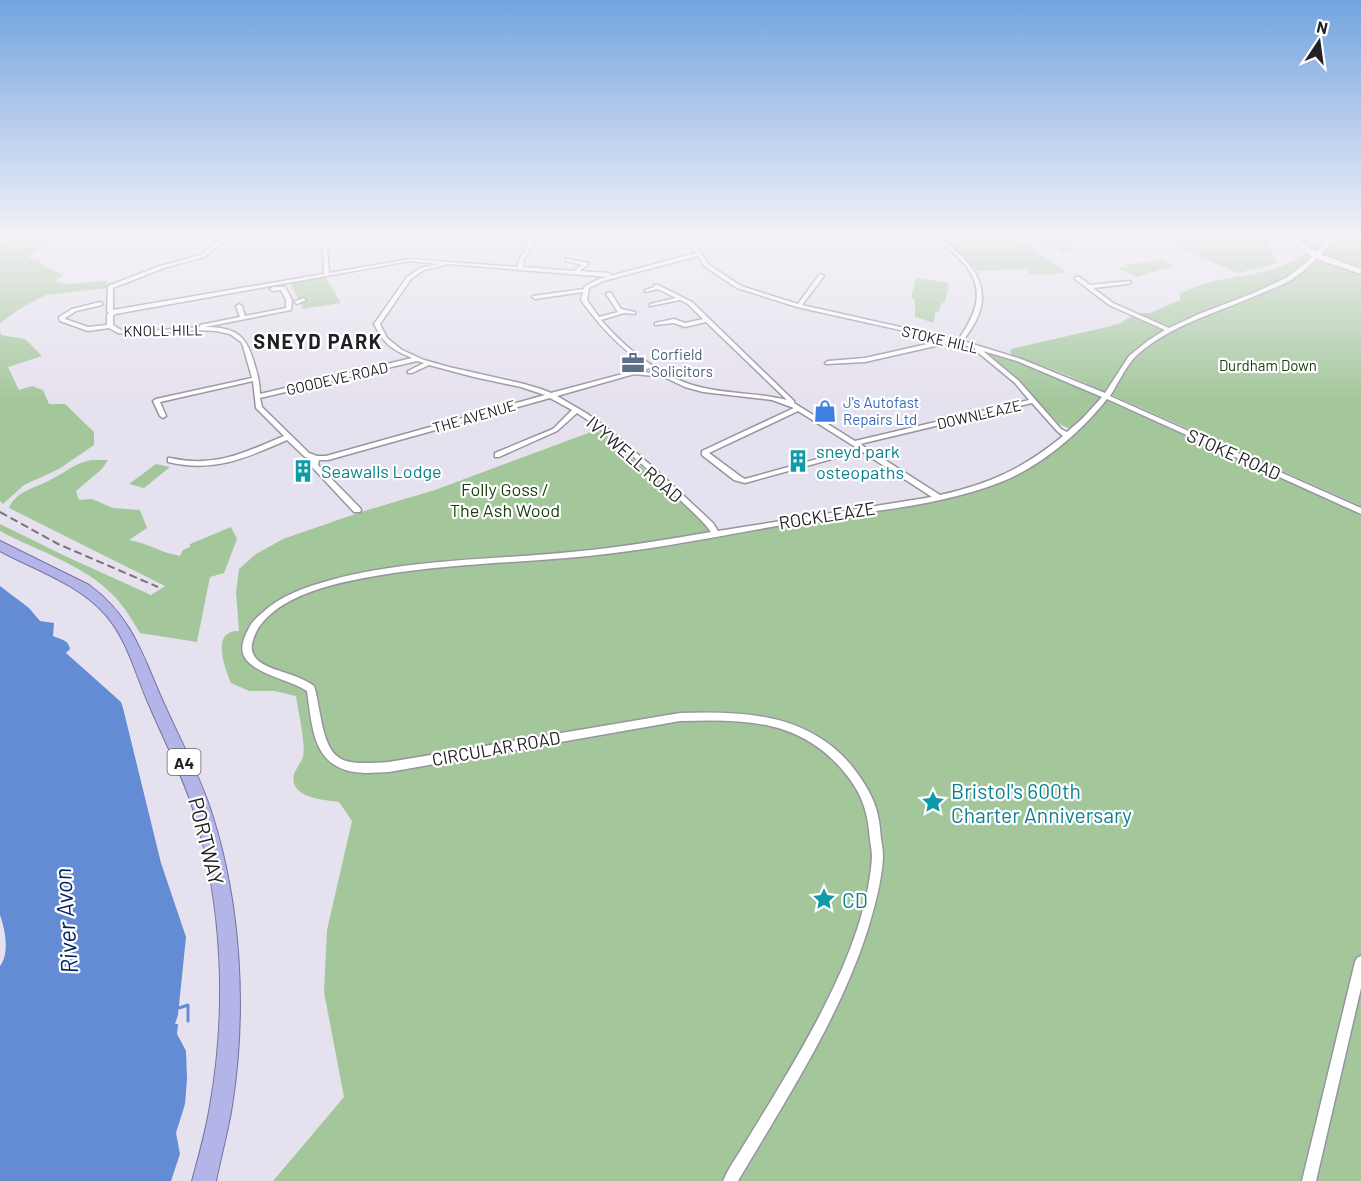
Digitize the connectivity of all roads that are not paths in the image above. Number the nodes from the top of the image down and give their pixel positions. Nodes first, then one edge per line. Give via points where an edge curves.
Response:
1 (110, 290) edge
2 (251, 290) edge
3 (284, 290) edge
4 (400, 290) edge
5 (585, 290) joint
6 (664, 290) edge
7 (749, 290) edge
8 (814, 290) edge
9 (980, 290) edge
10 (1093, 290) edge
11 (1264, 290) edge
12 (612, 295) dead end
13 (535, 297) dead end
14 (682, 298) junction
15 (100, 304) dead end
16 (652, 305) dead end
17 (239, 306) dead end
18 (799, 306) junction
19 (621, 311) junction
20 (113, 313) junction
21 (633, 313) dead end
22 (243, 318) junction
23 (598, 319) junction
24 (707, 320) junction
25 (657, 324) dead end
26 (110, 326) junction
27 (193, 329) junction
28 (1168, 329) junction
29 (956, 341) junction
30 (973, 346) junction
31 (828, 363) dead end
32 (650, 365) junction
33 (415, 366) junction
34 (632, 373) junction
35 (664, 375) junction
36 (255, 379) junction
37 (548, 395) junction
38 (1106, 396) junction
39 (257, 397) junction
40 (1035, 401) junction
41 (796, 407) junction
42 (576, 410) junction
43 (163, 416) dead end
44 (1067, 435) junction
45 (288, 437) junction
46 (853, 444) junction
47 (862, 449) junction
48 (497, 455) dead end
49 (316, 458) junction
50 (170, 460) dead end
51 (939, 498) junction
52 (357, 510) dead end
53 (1361, 511) edge
54 (715, 532) junction
55 (0, 545) edge
56 (1361, 962) edge
57 (204, 1181) edge
58 (730, 1181) edge
59 (1309, 1181) edge

1 - 20 street, KNOLL HILL
2 - 20 street
3 - 22 street via 291,307
4 - 33 street, IVYWELL ROAD via 377,324 382,338
5 - 13 street
5 - 23 street via 584,300
6 - 14 street
7 - 18 street, STOKE HILL
8 - 18 street
9 - 29 street via 975,322
10 - 28 street via 1111,304
11 - 28 street
12 - 19 street
14 - 16 street
14 - 24 street
15 - 26 street via 70,312 62,320 88,329
17 - 22 street
18 - 29 street, STOKE HILL
19 - 21 street
19 - 23 street via 619,315
20 - 26 street, KNOLL HILL
22 - 27 street
23 - 32 street
24 - 25 street via 684,327 674,321
24 - 41 street
26 - 27 street, KNOLL HILL via 126,333
27 - 36 street, KNOLL HILL via 218,330 240,338
28 - 38 street via 1135,354
29 - 30 street, STOKE HILL
29 - 31 street via 865,360
30 - 38 street, STOKE HILL via 1019,360
30 - 40 street, DOWNLEAZE
32 - 34 street, THE AVENUE
32 - 35 street
33 - 37 street, IVYWELL ROAD via 427,364
33 - 39 street, GOODEVE ROAD
34 - 35 street, THE AVENUE
34 - 37 street, THE AVENUE
35 - 41 street via 694,388 772,397
36 - 39 street, KNOLL HILL
36 - 43 street via 156,401
37 - 42 street, IVYWELL ROAD
37 - 49 street, THE AVENUE
38 - 44 street
38 - 53 street, STOKE ROAD
39 - 45 street via 259,408
40 - 44 street, DOWNLEAZE
40 - 46 street, DOWNLEAZE
41 - 46 street
41 - 47 street via 704,453 744,481
42 - 48 street via 555,430
42 - 54 street, IVYWELL ROAD via 617,441
44 - 51 street via 1029,465 1002,479
45 - 49 street
45 - 50 street via 200,465
46 - 47 street
47 - 51 street
49 - 52 street via 314,465 325,479
51 - 54 street, ROCKLEAZE
54 - 58 street, CIRCULAR ROAD via 573,555 417,565 333,582 298,594 262,615 251,633 248,655 257,666 311,689 321,746 339,764 352,767 389,767 680,717 714,715 775,723 825,745 844,762 862,788 873,816 877,849 865,924 826,1018
55 - 57 highway, PORTWAY / A4 via 60,573 109,610 122,627 184,763 208,830 223,905 228,995 221,1104
56 - 59 street

